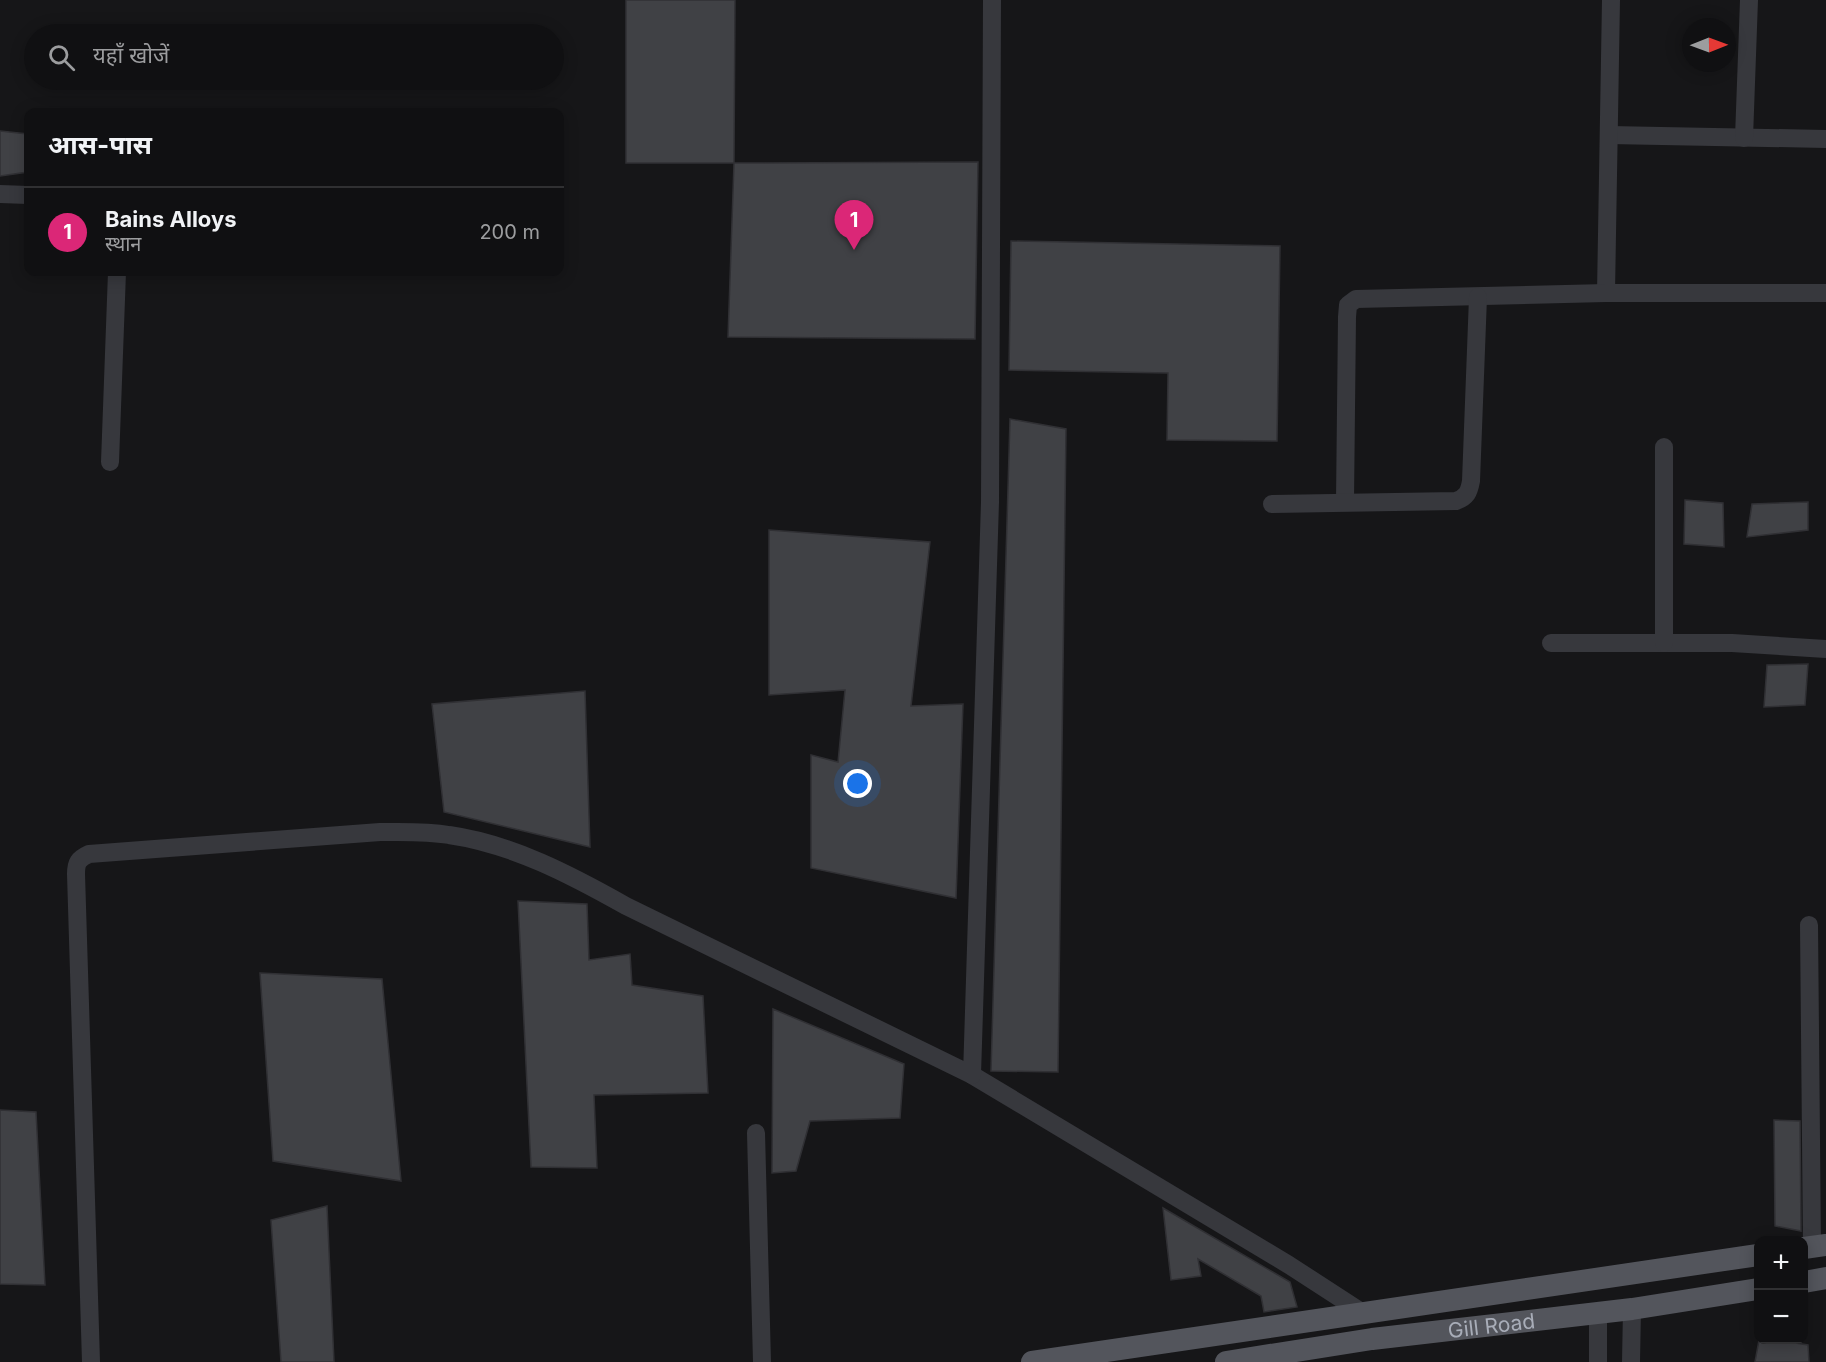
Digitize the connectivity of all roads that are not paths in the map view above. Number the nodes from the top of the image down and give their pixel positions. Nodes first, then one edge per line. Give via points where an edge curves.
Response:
1 (992, 0) edge
2 (1611, 0) edge
3 (1749, 0) edge
4 (1609, 135) junction
5 (1744, 138) junction
6 (1826, 139) edge
7 (0, 194) edge
8 (24, 195) edge
9 (117, 276) edge
10 (1605, 293) junction
11 (1826, 293) edge
12 (1478, 297) junction
13 (1664, 447) dead end
14 (110, 462) dead end
15 (1345, 501) junction
16 (1272, 504) dead end
17 (1551, 643) dead end
18 (1664, 643) junction
19 (1826, 649) edge
20 (1809, 925) dead end
21 (972, 1075) junction
22 (756, 1133) dead end
23 (1814, 1247) edge
24 (1754, 1256) edge
25 (1826, 1278) edge
26 (1808, 1281) edge
27 (1754, 1290) edge
28 (1632, 1309) junction
29 (1363, 1312) junction
30 (1598, 1314) junction
31 (91, 1362) edge
32 (762, 1362) edge
33 (1032, 1362) edge
34 (1226, 1362) edge
35 (1598, 1362) edge
36 (1631, 1362) edge

1 - 21 street via 990,502
2 - 4 street
3 - 5 street
4 - 5 street
4 - 10 street
5 - 6 street
7 - 8 street
9 - 14 street
10 - 11 street
10 - 12 street
12 - 15 street via 1469,491 1456,501
12 - 15 street via 1356,299 1348,305
13 - 18 street
15 - 16 street
17 - 18 street
18 - 19 street
20 - 23 street
21 - 29 street
21 - 31 street via 587,884 494,845 413,831 88,854 76,863 76,874
22 - 32 street
24 - 29 main road
25 - 26 main road
27 - 28 main road, Gill Road
28 - 30 main road, Gill Road
28 - 36 street
29 - 33 main road
30 - 34 main road, Gill Road via 1372,1339
30 - 35 street

